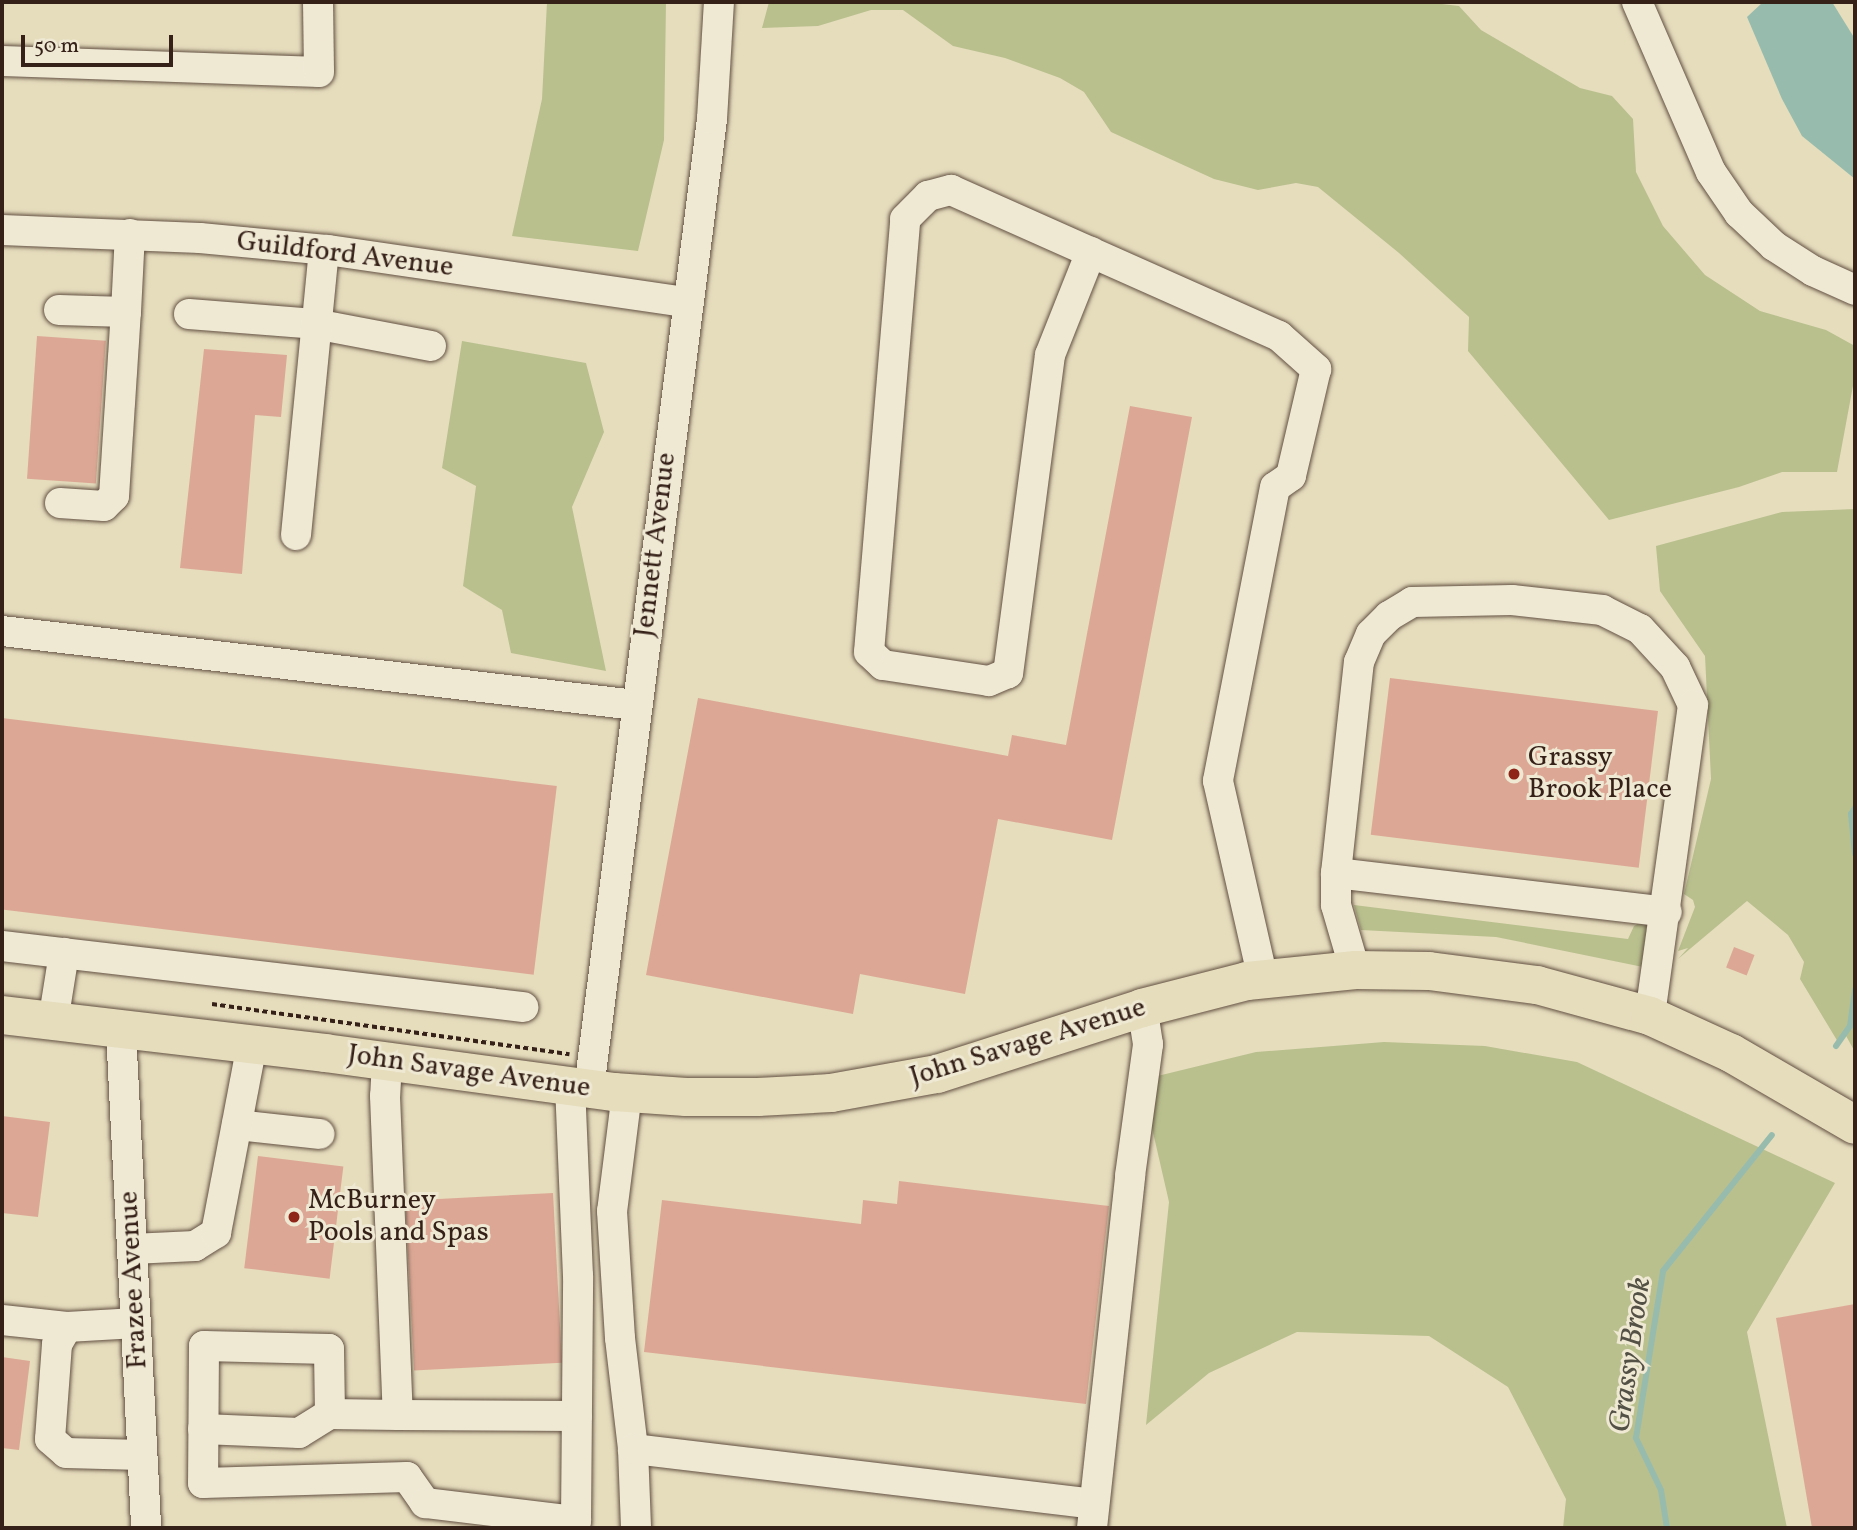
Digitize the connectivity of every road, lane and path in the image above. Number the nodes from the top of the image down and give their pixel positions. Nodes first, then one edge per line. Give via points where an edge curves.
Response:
1 (318, 2) edge
2 (719, 2) edge
3 (1637, 2) edge
4 (2, 61) edge
5 (2, 230) edge
6 (130, 234) junction
7 (324, 250) junction
8 (1091, 252) junction
9 (1855, 290) edge
10 (687, 302) junction
11 (59, 310) dead end
12 (126, 312) junction
13 (188, 314) dead end
14 (315, 324) junction
15 (430, 346) dead end
16 (60, 503) dead end
17 (296, 535) dead end
18 (2, 631) edge
19 (636, 705) junction
20 (1336, 873) junction
21 (1667, 912) junction
22 (2, 946) edge
23 (64, 953) junction
24 (1355, 970) junction
25 (1263, 979) junction
26 (212, 1004) dead end
27 (523, 1007) dead end
28 (1142, 1008) junction
29 (2, 1015) edge
30 (1650, 1016) junction
31 (53, 1022) junction
32 (121, 1031) junction
33 (252, 1044) junction
34 (387, 1061) junction
35 (584, 1077) junction
36 (627, 1093) junction
37 (237, 1125) junction
38 (1855, 1125) edge
39 (320, 1134) dead end
40 (132, 1248) junction
41 (2, 1320) edge
42 (136, 1323) junction
43 (67, 1327) junction
44 (331, 1414) junction
45 (398, 1415) junction
46 (577, 1416) junction
47 (203, 1429) junction
48 (633, 1449) junction
49 (142, 1455) junction
50 (1093, 1516) edge
51 (146, 1528) edge
52 (636, 1528) edge

1 - 4 street via 319,72
2 - 10 street, Jennett Avenue via 712,119
3 - 9 street via 1712,172 1740,213 1793,259
5 - 6 street, Guildford Avenue
6 - 7 street, Guildford Avenue
6 - 12 street
7 - 10 street, Guildford Avenue
7 - 14 street
8 - 8 street via 951,190 928,197 905,219 869,652 883,664 989,681 1008,673 1050,355
8 - 25 street via 1279,336 1316,369 1291,476 1275,487 1218,781
10 - 19 street, Jennett Avenue
11 - 12 street
12 - 16 street via 114,496 104,506
13 - 14 street
14 - 15 street
14 - 17 street
18 - 19 street
19 - 35 street, Jennett Avenue
20 - 21 street
20 - 21 street via 1359,662 1380,625 1412,602 1512,600 1602,610 1640,629 1675,667 1693,705
20 - 24 street via 1336,905
21 - 30 street
22 - 23 street
23 - 27 street
23 - 31 street
24 - 25 main road, John Savage Avenue
24 - 30 main road, John Savage Avenue via 1502,978 1571,992
25 - 28 main road, John Savage Avenue
26 - 35 path
28 - 36 main road, John Savage Avenue via 996,1058 891,1084 758,1097
28 - 50 street via 1148,1044
29 - 31 main road, John Savage Avenue
30 - 38 main road, John Savage Avenue via 1731,1052
31 - 32 main road, John Savage Avenue
32 - 33 main road, John Savage Avenue
32 - 40 street, Frazee Avenue
33 - 34 main road, John Savage Avenue
33 - 37 street
34 - 35 main road, John Savage Avenue
34 - 45 street
35 - 36 main road, John Savage Avenue
35 - 46 street, Jennett Avenue
36 - 48 street via 612,1211
37 - 39 street
37 - 40 street via 216,1233 195,1246
40 - 42 street, Frazee Avenue
41 - 43 street
42 - 43 street
42 - 49 street, Frazee Avenue
43 - 49 street via 57,1344 50,1439 66,1453
44 - 45 street
44 - 47 street via 299,1433
44 - 47 street via 330,1349 204,1346
45 - 46 street
46 - 47 street, Jennett Avenue via 576,1521 425,1503 407,1477 204,1483
48 - 50 street
48 - 52 street
49 - 51 street, Frazee Avenue

